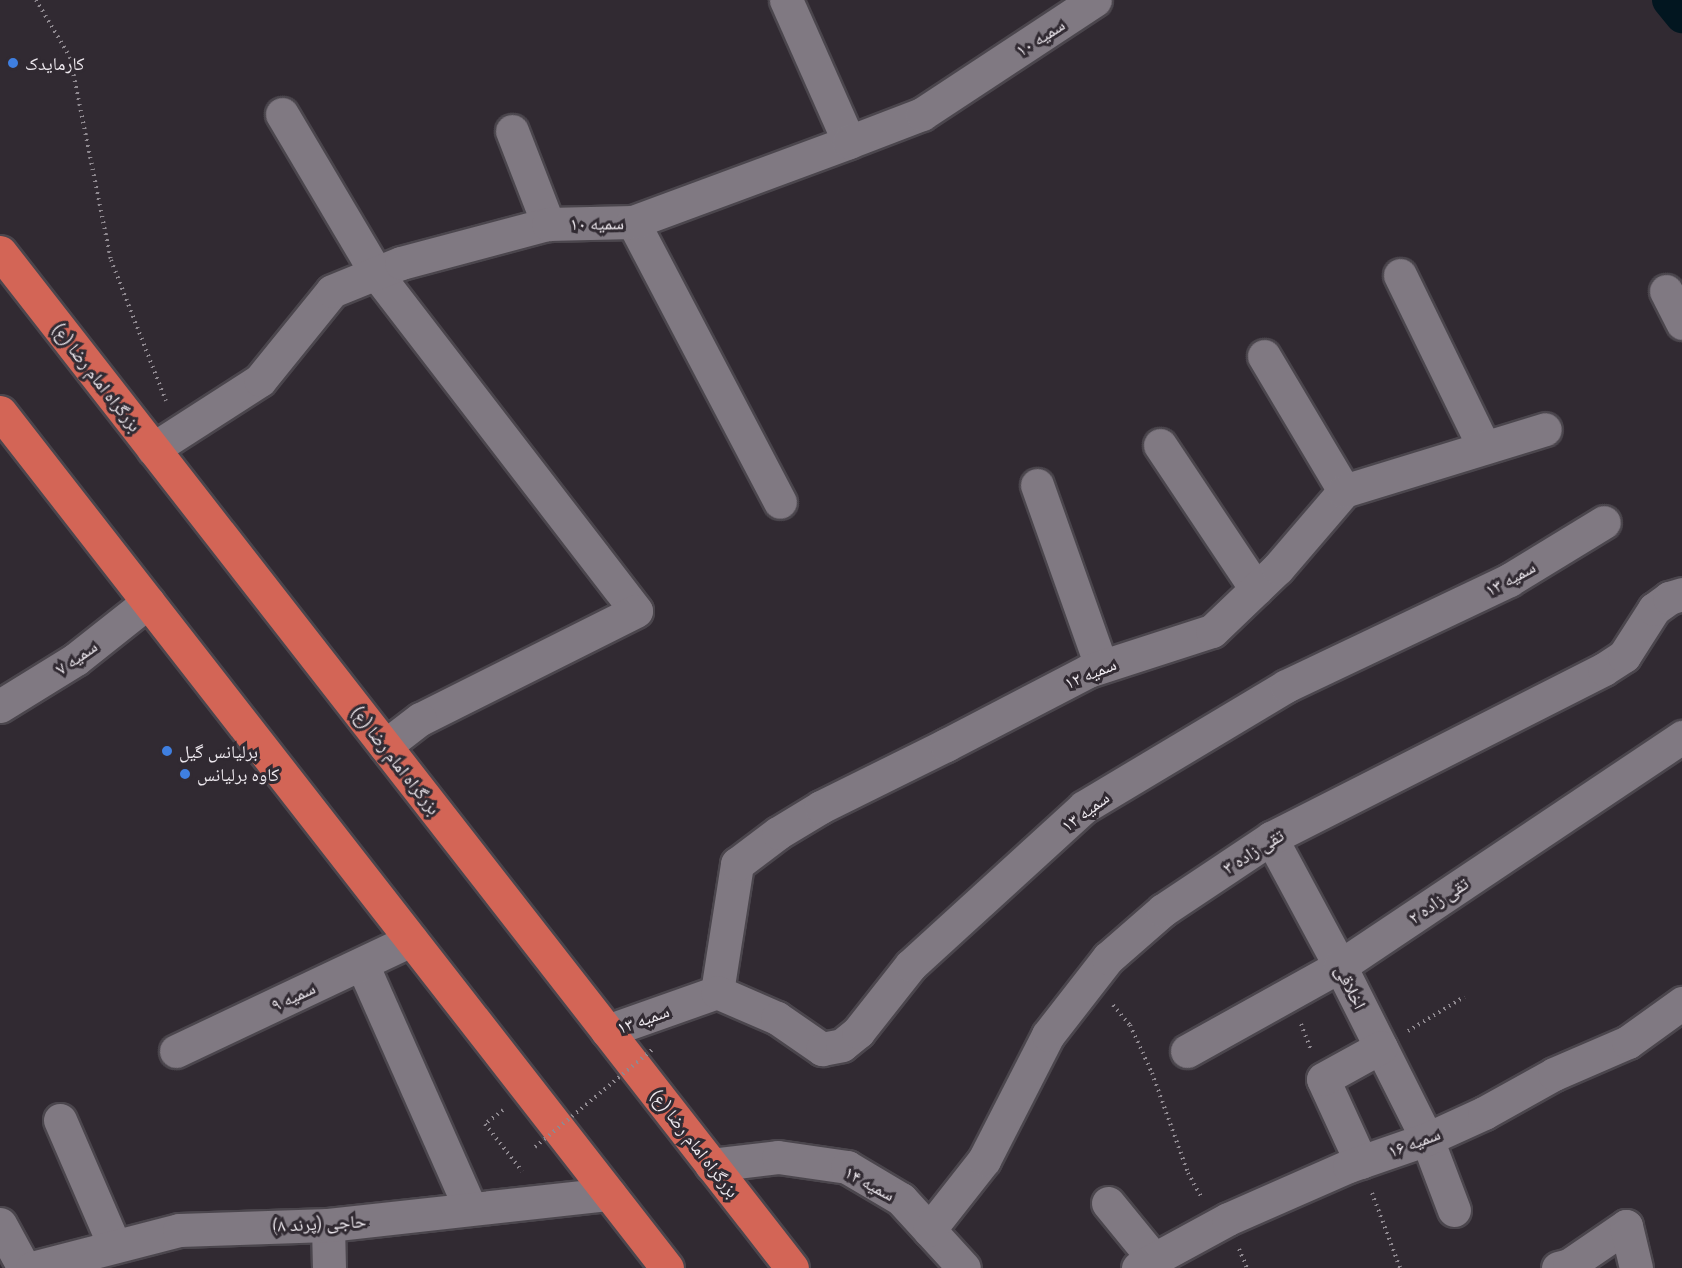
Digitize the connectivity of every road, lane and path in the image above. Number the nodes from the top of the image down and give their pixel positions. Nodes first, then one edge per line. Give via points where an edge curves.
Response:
1 (36, 0) edge
2 (786, 0) edge
3 (1095, 0) edge
4 (282, 114) dead end
5 (512, 131) dead end
6 (849, 142) junction
7 (633, 222) junction
8 (548, 224) junction
9 (0, 252) edge
10 (376, 273) junction
11 (1400, 275) dead end
12 (1666, 291) dead end
13 (1682, 322) edge
14 (1264, 356) dead end
15 (3, 421) edge
16 (1545, 429) dead end
17 (165, 441) junction
18 (1160, 445) dead end
19 (1484, 447) junction
20 (1037, 485) dead end
21 (1344, 491) junction
22 (780, 501) dead end
23 (1604, 522) dead end
24 (1256, 590) junction
25 (1682, 594) edge
26 (148, 602) junction
27 (1101, 666) junction
28 (0, 706) edge
29 (1682, 737) edge
30 (385, 746) junction
31 (1271, 838) junction
32 (411, 940) junction
33 (362, 964) junction
34 (1340, 966) junction
35 (1091, 980) junction
36 (717, 992) junction
37 (1288, 993) junction
38 (1464, 997) dead end
39 (1682, 1003) edge
40 (607, 1031) junction
41 (1381, 1047) junction
42 (652, 1050) dead end
43 (176, 1051) dead end
44 (1187, 1051) dead end
45 (1323, 1079) junction
46 (504, 1108) dead end
47 (60, 1120) dead end
48 (1427, 1138) junction
49 (535, 1147) dead end
50 (1361, 1162) junction
51 (711, 1165) junction
52 (609, 1194) junction
53 (545, 1200) junction
54 (1108, 1203) dead end
55 (470, 1208) junction
56 (1454, 1210) dead end
57 (0, 1224) edge
58 (328, 1225) junction
59 (1218, 1225) junction
60 (929, 1230) junction
61 (114, 1245) junction
62 (658, 1257) edge
63 (1145, 1263) edge
64 (39, 1267) edge
65 (330, 1268) edge
66 (686, 1268) edge
67 (792, 1268) edge
68 (963, 1268) edge
69 (1400, 1268) edge
70 (1558, 1268) edge
71 (1636, 1268) edge

1 - 17 path via 70,57 111,261 161,386
2 - 6 street
3 - 6 street, سمیه ۱۰ via 922,114
4 - 10 street
5 - 8 street
6 - 7 street, سمیه ۱۰
7 - 8 street, سمیه ۱۰
7 - 22 street
8 - 10 street, سمیه ۱۰
9 - 17 highway, بزرگراه امام رضا (ع)
10 - 17 street, سمیه ۱۰ via 332,291 260,380
10 - 30 street via 636,611 420,719
11 - 19 street
12 - 13 street
14 - 21 street
15 - 26 highway
16 - 19 street
17 - 30 highway, بزرگراه امام رضا (ع)
18 - 24 street
19 - 21 street
20 - 27 street
21 - 24 street, سمیه ۱۲
23 - 36 street, سمیه ۱۳ via 1509,580 1286,686 1084,807 911,965 858,1032 842,1045 822,1049 777,1018
24 - 27 street, سمیه ۱۲ via 1212,631
25 - 31 street, تقی زاده ۳ via 1654,609 1624,656 1604,669
26 - 28 street, سمیه ۷ via 76,659
26 - 32 highway
27 - 36 street, سمیه ۱۲ via 821,807 737,864
29 - 34 street, تقی زاده ۲
30 - 40 highway, بزرگراه امام رضا (ع)
31 - 34 street, اخلاقی
31 - 35 street, تقی زاده ۳ via 1163,910 1108,958
32 - 33 street, سمیه ۹
32 - 52 highway
33 - 43 street, سمیه ۹
33 - 55 street
34 - 37 street, تقی زاده ۲
34 - 41 street, اخلاقی
35 - 59 path via 1130,1025 1188,1173
35 - 60 street, تقی زاده ۳ via 1048,1035 984,1160
36 - 40 street, سمیه ۱۳
37 - 44 street, تقی زاده ۲
37 - 45 path
38 - 41 path
39 - 48 street, سمیه ۱۶ via 1628,1042 1554,1074 1484,1113
40 - 51 highway, بزرگراه امام رضا (ع)
41 - 45 street
41 - 48 street, اخلاقی
42 - 49 path, bridge
45 - 50 street
46 - 53 path via 485,1124
47 - 61 street
48 - 50 street, سمیه ۱۶
48 - 56 street, اخلاقی
50 - 59 street, سمیه ۱۶
50 - 69 path
51 - 60 street, سمیه ۱۴ via 778,1157 847,1167 901,1199
51 - 67 highway, بزرگراه امام رضا (ع)
52 - 53 street, حاجی (پرند ۸)
52 - 62 highway
53 - 55 street, حاجی (پرند ۸)
54 - 63 street
55 - 58 street, حاجی (پرند ۸)
57 - 64 street
58 - 61 street, حاجی (پرند ۸) via 179,1230
58 - 65 street
59 - 63 street, سمیه ۱۶
60 - 68 street, سمیه ۱۴
61 - 64 street, حاجی (پرند ۸)
62 - 66 highway
70 - 71 street via 1569,1265 1626,1226

